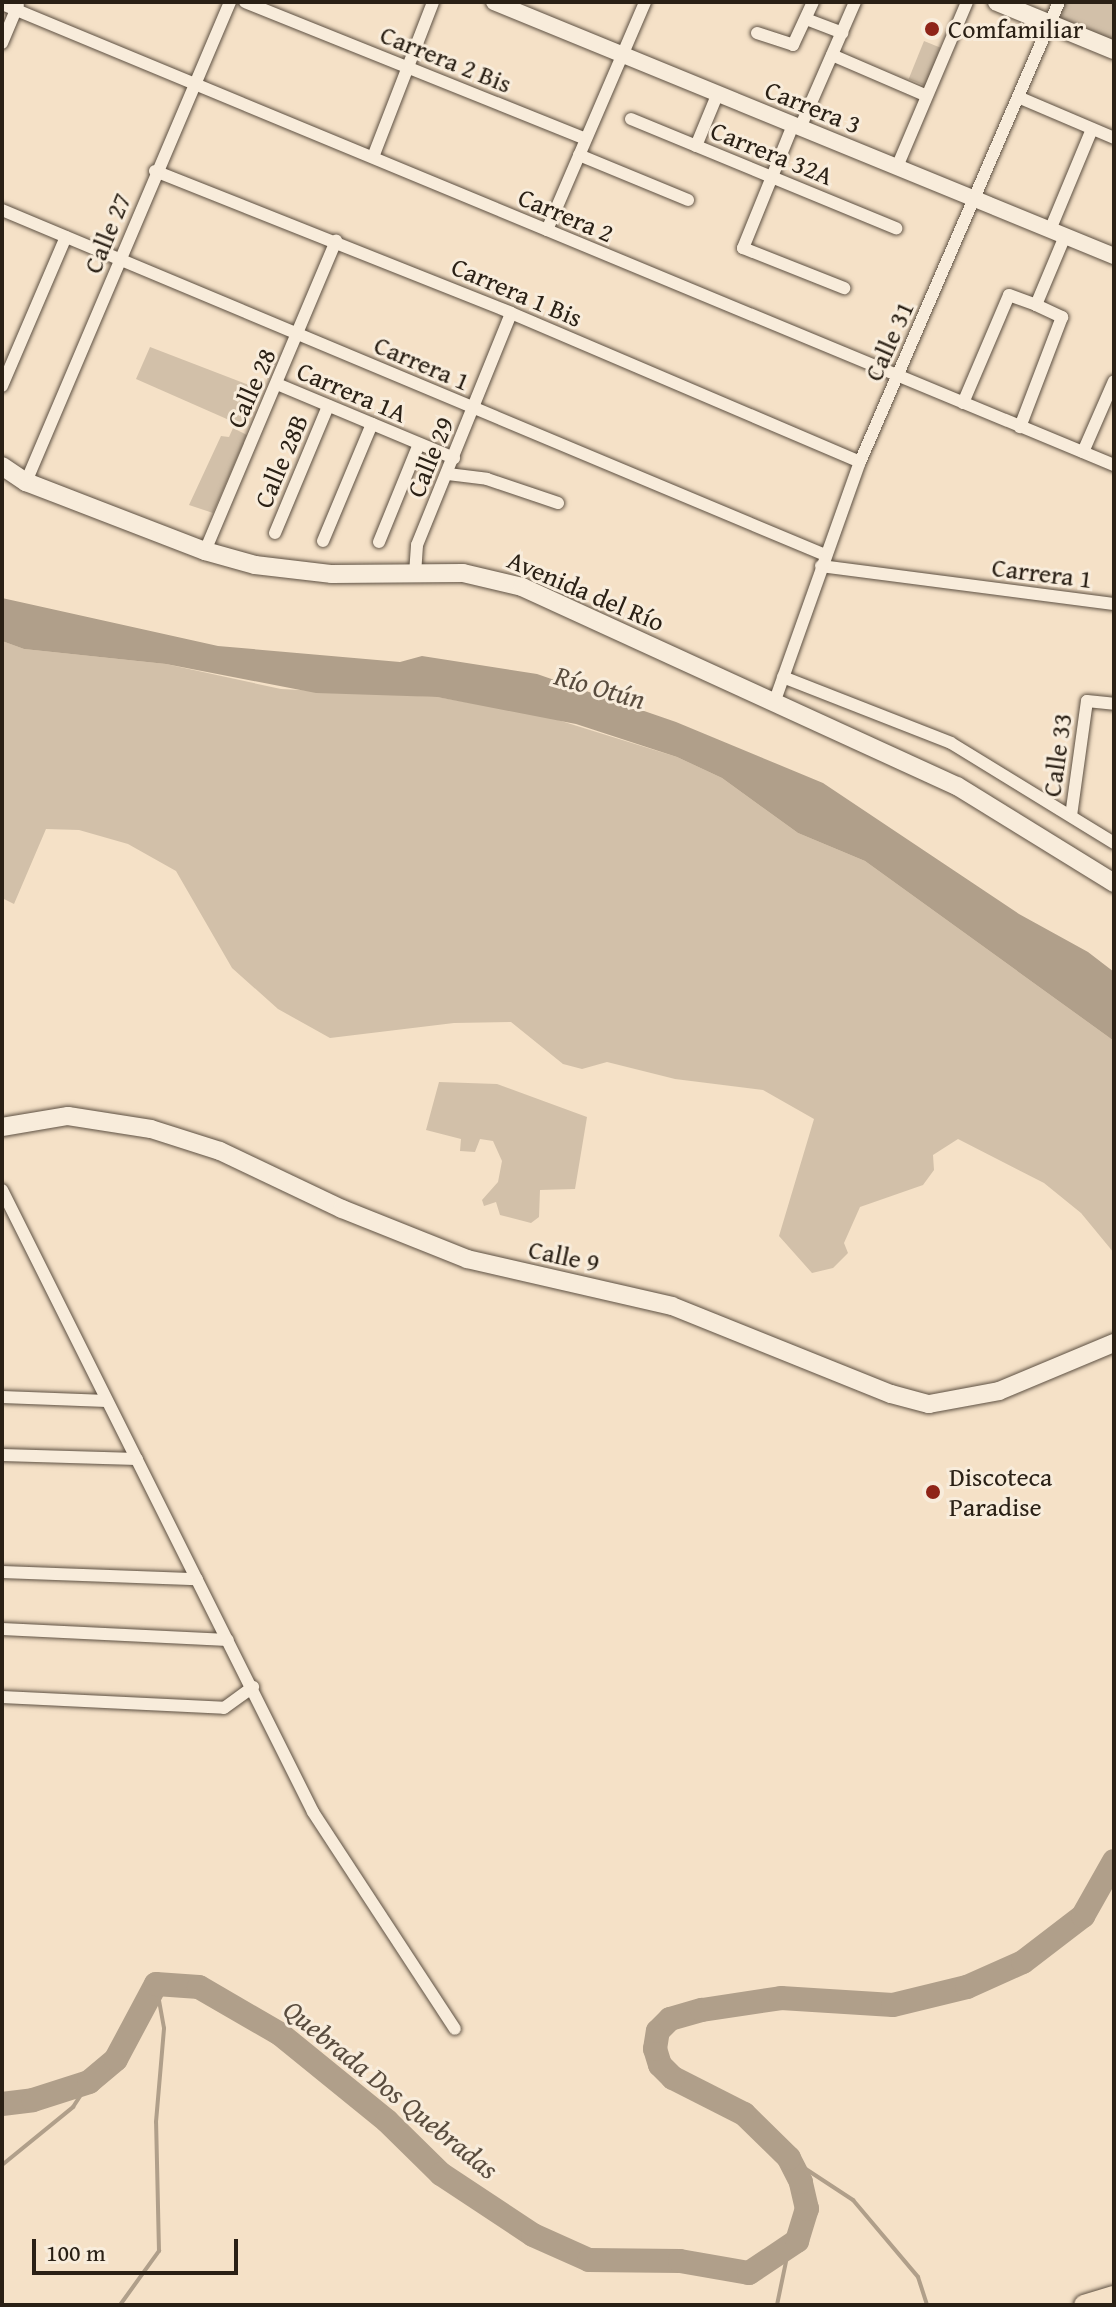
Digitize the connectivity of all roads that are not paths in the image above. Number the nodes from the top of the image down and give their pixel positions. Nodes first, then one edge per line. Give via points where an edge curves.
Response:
1 (230, 2) edge
2 (245, 2) edge
3 (433, 2) edge
4 (494, 2) edge
5 (645, 2) edge
6 (813, 2) edge
7 (855, 2) edge
8 (967, 2) edge
9 (997, 2) edge
10 (1059, 2) edge
11 (2, 4) edge
12 (17, 6) edge
13 (1026, 8) edge
14 (806, 19) junction
15 (1050, 24) junction
16 (757, 33) dead end
17 (842, 33) junction
18 (2, 43) edge
19 (1114, 50) edge
20 (622, 54) junction
21 (832, 55) junction
22 (406, 67) junction
23 (194, 82) junction
24 (718, 93) junction
25 (927, 96) junction
26 (1018, 97) junction
27 (631, 119) dead end
28 (797, 126) junction
29 (1092, 129) junction
30 (1114, 138) edge
31 (586, 139) junction
32 (696, 146) junction
33 (579, 155) junction
34 (373, 157) junction
35 (897, 167) junction
36 (155, 171) junction
37 (772, 177) junction
38 (688, 200) dead end
39 (975, 200) junction
40 (2, 210) edge
41 (896, 228) dead end
42 (547, 230) junction
43 (1058, 233) junction
44 (66, 237) junction
45 (336, 241) junction
46 (1114, 256) edge
47 (120, 259) junction
48 (844, 288) dead end
49 (1036, 305) junction
50 (511, 313) junction
51 (299, 334) junction
52 (898, 376) junction
53 (1114, 381) edge
54 (277, 384) junction
55 (2, 386) edge
56 (963, 403) junction
57 (328, 406) junction
58 (473, 409) junction
59 (372, 424) junction
60 (1020, 427) junction
61 (419, 444) junction
62 (1083, 452) junction
63 (454, 458) junction
64 (860, 462) junction
65 (1114, 465) edge
66 (2, 466) edge
67 (448, 474) junction
68 (26, 482) junction
69 (558, 503) dead end
70 (275, 533) dead end
71 (323, 541) dead end
72 (379, 542) dead end
73 (205, 551) junction
74 (823, 561) junction
75 (415, 574) junction
76 (1114, 604) edge
77 (783, 677) junction
78 (774, 703) junction
79 (1114, 704) edge
80 (1071, 816) junction
81 (1114, 843) edge
82 (1114, 883) edge
83 (2, 1127) edge
84 (2, 1190) edge
85 (1114, 1343) edge
86 (2, 1397) edge
87 (107, 1401) junction
88 (2, 1455) edge
89 (137, 1459) junction
90 (2, 1572) edge
91 (197, 1579) junction
92 (2, 1629) edge
93 (228, 1640) junction
94 (253, 1687) junction
95 (2, 1697) edge
96 (455, 2029) dead end
97 (1114, 2296) edge
98 (1084, 2305) edge

1 - 23 street, Calle 27
2 - 22 street, Carrera 2 Bis
3 - 22 street
4 - 20 street, Carrera 3
5 - 20 street
6 - 14 street
7 - 17 street
8 - 25 street
9 - 13 main road
10 - 15 street, Calle 31
11 - 12 street, Carrera 2
12 - 18 street
12 - 23 street, Carrera 2
13 - 15 main road
14 - 16 street via 793,45
14 - 17 street
15 - 19 main road
15 - 26 street, Calle 31
17 - 21 street
20 - 24 street, Carrera 3
20 - 31 street
21 - 25 street
21 - 28 street
22 - 31 street, Carrera 2 Bis
22 - 34 street
23 - 34 street, Carrera 2
23 - 36 street, Calle 27
24 - 28 street, Carrera 3
24 - 32 street
25 - 35 street
26 - 29 street
26 - 39 street, Calle 31
27 - 32 street, Carrera 32A
28 - 35 street, Carrera 3
28 - 37 street
29 - 30 street
29 - 43 street
31 - 33 street
32 - 37 street, Carrera 32A
33 - 38 street
33 - 42 street
34 - 42 street, Carrera 2
35 - 39 street, Carrera 3
36 - 45 street, Carrera 1 Bis
36 - 47 street, Calle 27
37 - 41 street, Carrera 32A
37 - 48 street via 743,248
39 - 43 street, Carrera 3
39 - 52 street, Calle 31
40 - 44 street, Carrera 1
42 - 52 street, Carrera 2
43 - 46 street, Carrera 3
43 - 49 street
44 - 47 street, Carrera 1
44 - 55 street
45 - 50 street, Carrera 1 Bis
45 - 51 street, Calle 28
47 - 51 street, Carrera 1
47 - 68 street, Calle 27
49 - 56 street via 1009,295
49 - 60 street via 1062,317
50 - 58 street, Calle 29
50 - 64 street, Carrera 1 Bis
51 - 54 street, Calle 28
51 - 58 street, Carrera 1
52 - 56 street, Carrera 2
52 - 64 street, Calle 31
53 - 62 street
54 - 57 street, Carrera 1A
54 - 73 street, Calle 28
56 - 60 street, Carrera 2
57 - 59 street, Carrera 1A
57 - 70 street, Calle 28B
58 - 63 street, Calle 29
58 - 74 street, Carrera 1
59 - 61 street, Carrera 1A
59 - 71 street
60 - 62 street, Carrera 2
61 - 63 street, Carrera 1A
61 - 72 street
62 - 65 street, Carrera 2
63 - 67 street, Calle 29
64 - 74 street, Calle 31
66 - 68 main road, Avenida del Río
67 - 69 street via 487,479
67 - 75 street, Calle 29 via 417,545
68 - 73 main road, Avenida del Río
73 - 75 main road, Avenida del Río via 296,572
74 - 76 street, Carrera 1
74 - 77 street, Calle 31
75 - 78 main road, Avenida del Río via 463,573 522,587
77 - 78 street, Calle 31
77 - 80 street via 951,743
78 - 82 main road, Avenida del Río via 957,786
79 - 80 street, Calle 33 via 1087,701
80 - 81 street
83 - 85 main road, Calle 9 via 68,1116 151,1129 220,1151 342,1209 467,1259 672,1306 920,1402 970,1401
84 - 87 street
86 - 87 street
87 - 89 street
88 - 89 street
89 - 91 street
90 - 91 street
91 - 93 street
92 - 93 street
93 - 94 street
94 - 95 street via 224,1708
94 - 96 street via 313,1812
97 - 98 highway

